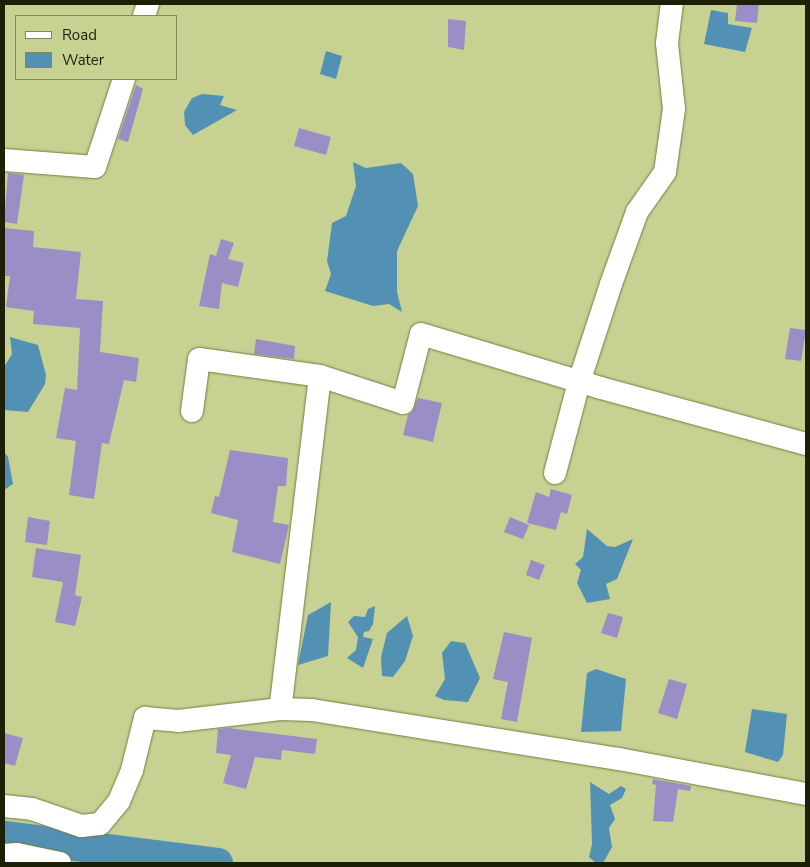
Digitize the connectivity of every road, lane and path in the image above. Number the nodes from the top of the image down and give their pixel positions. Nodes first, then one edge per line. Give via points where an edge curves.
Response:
1 (672, 4) edge
2 (124, 80) edge
3 (4, 160) edge
4 (320, 376) junction
5 (579, 382) junction
6 (192, 411) dead end
7 (806, 444) edge
8 (555, 473) dead end
9 (280, 710) junction
10 (806, 794) edge
11 (4, 806) edge
12 (4, 855) edge
13 (60, 863) edge

1 - 5 street via 667,43 674,109 665,172 637,212
2 - 3 street via 95,166
4 - 5 street via 403,403 421,334
4 - 6 street via 199,359
4 - 9 street
5 - 7 street
5 - 8 street
9 - 10 street via 312,710 619,758
9 - 11 street via 178,721 145,718 132,770 119,801 100,824 81,826 32,809
12 - 13 street via 17,854

